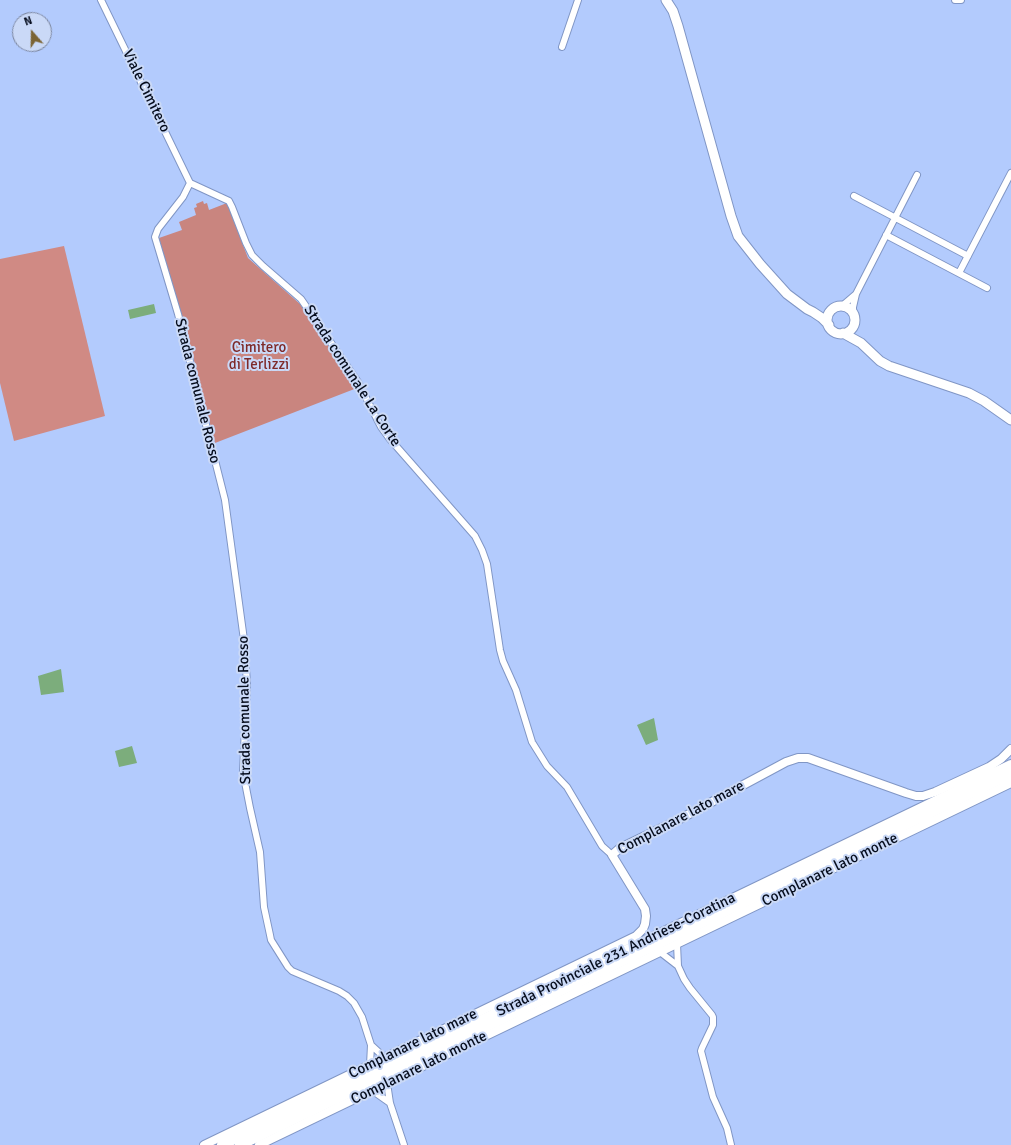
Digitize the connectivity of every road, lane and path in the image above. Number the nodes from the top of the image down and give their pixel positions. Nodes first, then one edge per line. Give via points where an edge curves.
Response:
1 (101, 0) edge
2 (578, 0) edge
3 (666, 0) edge
4 (955, 0) edge
5 (961, 0) edge
6 (562, 47) dead end
7 (1011, 173) edge
8 (916, 175) dead end
9 (190, 183) junction
10 (854, 196) dead end
11 (895, 218) junction
12 (886, 235) junction
13 (968, 256) junction
14 (959, 273) junction
15 (987, 288) dead end
16 (856, 294) junction
17 (842, 306) junction
18 (832, 310) junction
19 (813, 312) junction
20 (853, 313) junction
21 (829, 326) junction
22 (854, 326) junction
23 (843, 333) junction
24 (860, 343) junction
25 (1011, 420) edge
26 (1011, 749) edge
27 (1011, 765) edge
28 (1011, 774) edge
29 (1011, 783) edge
30 (612, 855) junction
31 (677, 944) junction
32 (660, 952) junction
33 (678, 966) junction
34 (372, 1045) junction
35 (384, 1058) junction
36 (370, 1065) junction
37 (388, 1083) junction
38 (373, 1090) junction
39 (390, 1104) junction
40 (204, 1145) edge
41 (222, 1145) edge
42 (240, 1145) edge
43 (260, 1145) edge
44 (404, 1145) edge
45 (731, 1145) edge

1 - 9 street, Viale Cimitero
2 - 6 street
3 - 19 main road via 674,15 738,236 779,286 796,302
4 - 5 street
7 - 13 street
8 - 11 street
9 - 30 street, Strada comunale La Corte via 229,201 252,255 301,299 358,382 389,438 475,536 487,564 503,661 516,690 532,742 547,766 570,790 602,846
9 - 34 street, Strada comunale Rosso via 155,237 178,314 225,500 245,647 247,683 243,772 260,852 264,907 270,935 288,967 347,996 362,1017
10 - 11 street
11 - 12 street
11 - 13 street
12 - 14 street
12 - 16 street
13 - 14 street
14 - 15 street
16 - 17 street
16 - 20 street
17 - 18 main road
17 - 20 main road
18 - 19 main road
18 - 21 main road via 828,317
19 - 21 main road
20 - 22 main road
21 - 23 main road via 835,332
22 - 23 main road
22 - 24 main road
23 - 24 main road
24 - 25 main road via 889,366 969,393
26 - 30 street, Complanare lato mare via 989,767 923,796 906,793 808,758 795,759 620,848
27 - 41 highway, Strada Provinciale 231 Andriese-Coratina
28 - 42 highway, Strada Provinciale 231 Andriese-Coratina
29 - 31 street, Complanare lato monte
30 - 35 street, Complanare lato mare via 644,907 645,922 638,935
31 - 32 street, Complanare lato monte
31 - 33 street
32 - 33 street
32 - 37 street, Complanare lato monte
33 - 45 street via 690,988 713,1018 713,1025 701,1051 713,1097 727,1128
34 - 35 street, Strada comunale Rosso
34 - 36 street, Strada comunale Rosso
35 - 36 street, Complanare lato mare
36 - 40 street, Complanare lato mare
37 - 38 street, Complanare lato monte
37 - 39 street
38 - 39 street
38 - 43 street, Complanare lato monte
39 - 44 street

